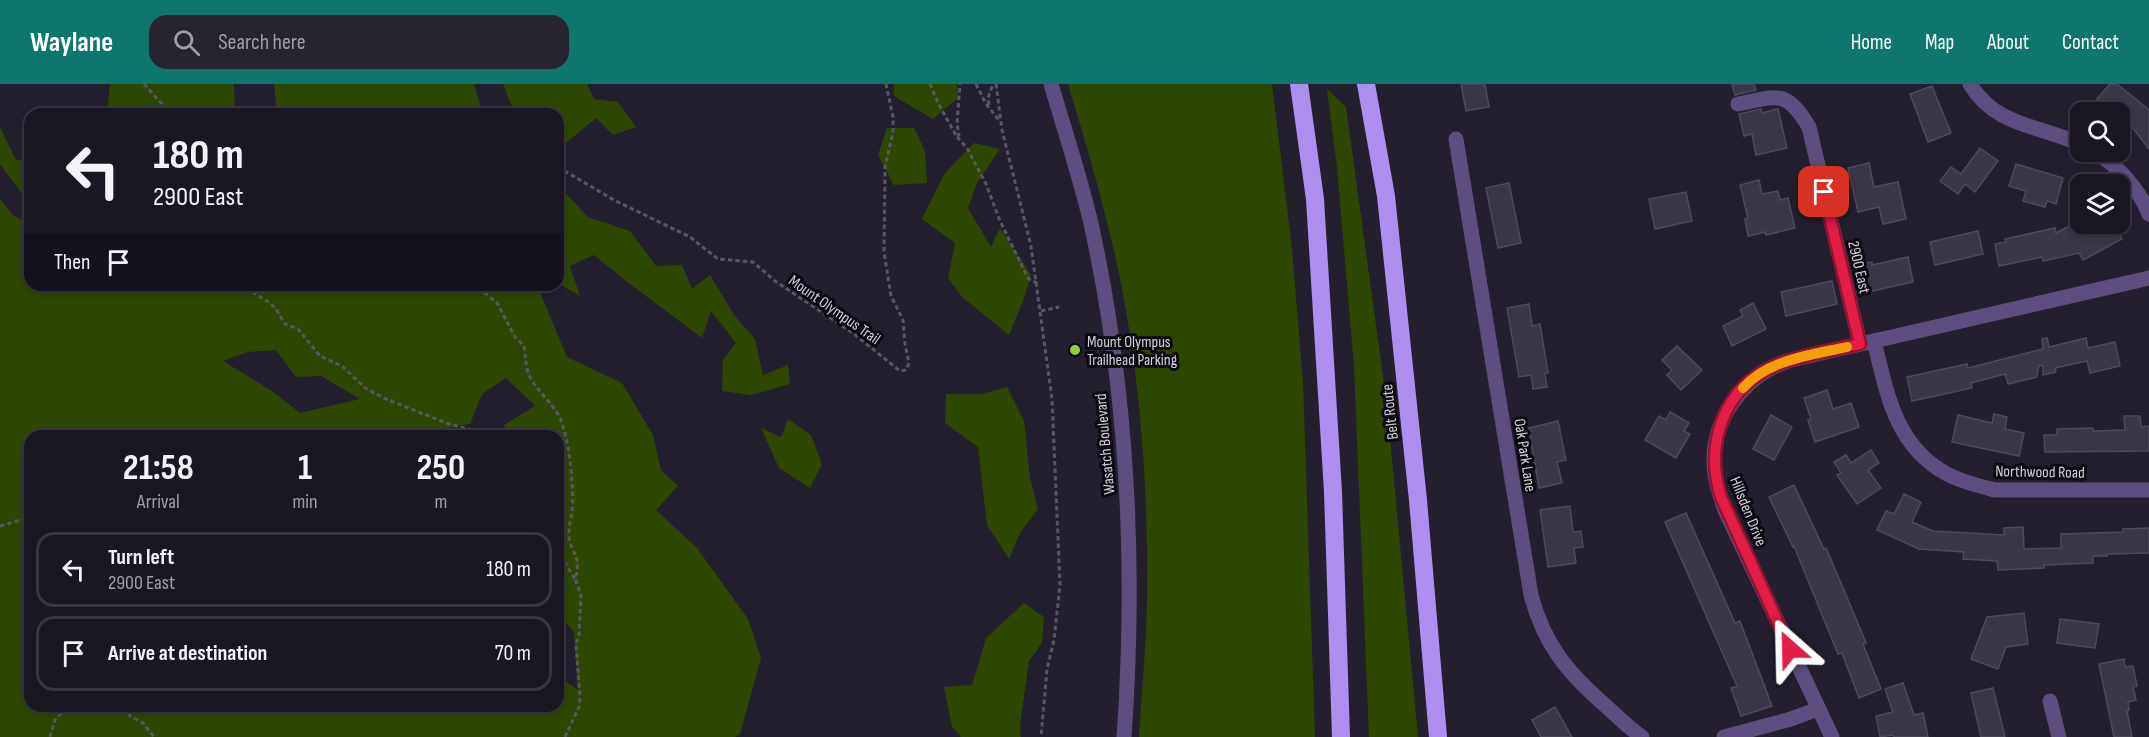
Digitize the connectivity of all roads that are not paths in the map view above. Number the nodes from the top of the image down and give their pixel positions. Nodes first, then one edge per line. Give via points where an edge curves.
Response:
1 (1051, 84) edge
2 (1299, 84) edge
3 (1366, 84) edge
4 (1970, 84) edge
5 (1738, 104) dead end
6 (1456, 139) dead end
7 (2070, 139) edge
8 (2109, 162) edge
9 (2149, 214) edge
10 (2149, 278) edge
11 (1867, 343) junction
12 (2149, 490) edge
13 (2050, 701) dead end
14 (1818, 709) junction
15 (1124, 737) edge
16 (1341, 737) edge
17 (1438, 737) edge
18 (1642, 737) edge
19 (1725, 737) edge
20 (1832, 737) edge
21 (2059, 737) edge

1 - 15 street, Wasatch Boulevard via 1092,228 1117,380 1129,551
2 - 16 highway via 1316,210 1333,492
3 - 17 highway, Belt Route via 1387,208
4 - 7 street via 2001,116
5 - 11 street, 2900 East via 1772,97 1788,99 1809,127
6 - 18 street, Oak Park Lane via 1536,614 1570,673
8 - 9 street via 2130,182
10 - 11 street, Hillsden Drive
11 - 12 street, Northwood Road via 1892,412 1906,438 1947,474 1995,490
11 - 14 street, Hillsden Drive via 1791,360 1756,376 1728,408 1715,446 1714,473 1725,510
13 - 21 street
14 - 19 street
14 - 20 street, Hillsden Drive

